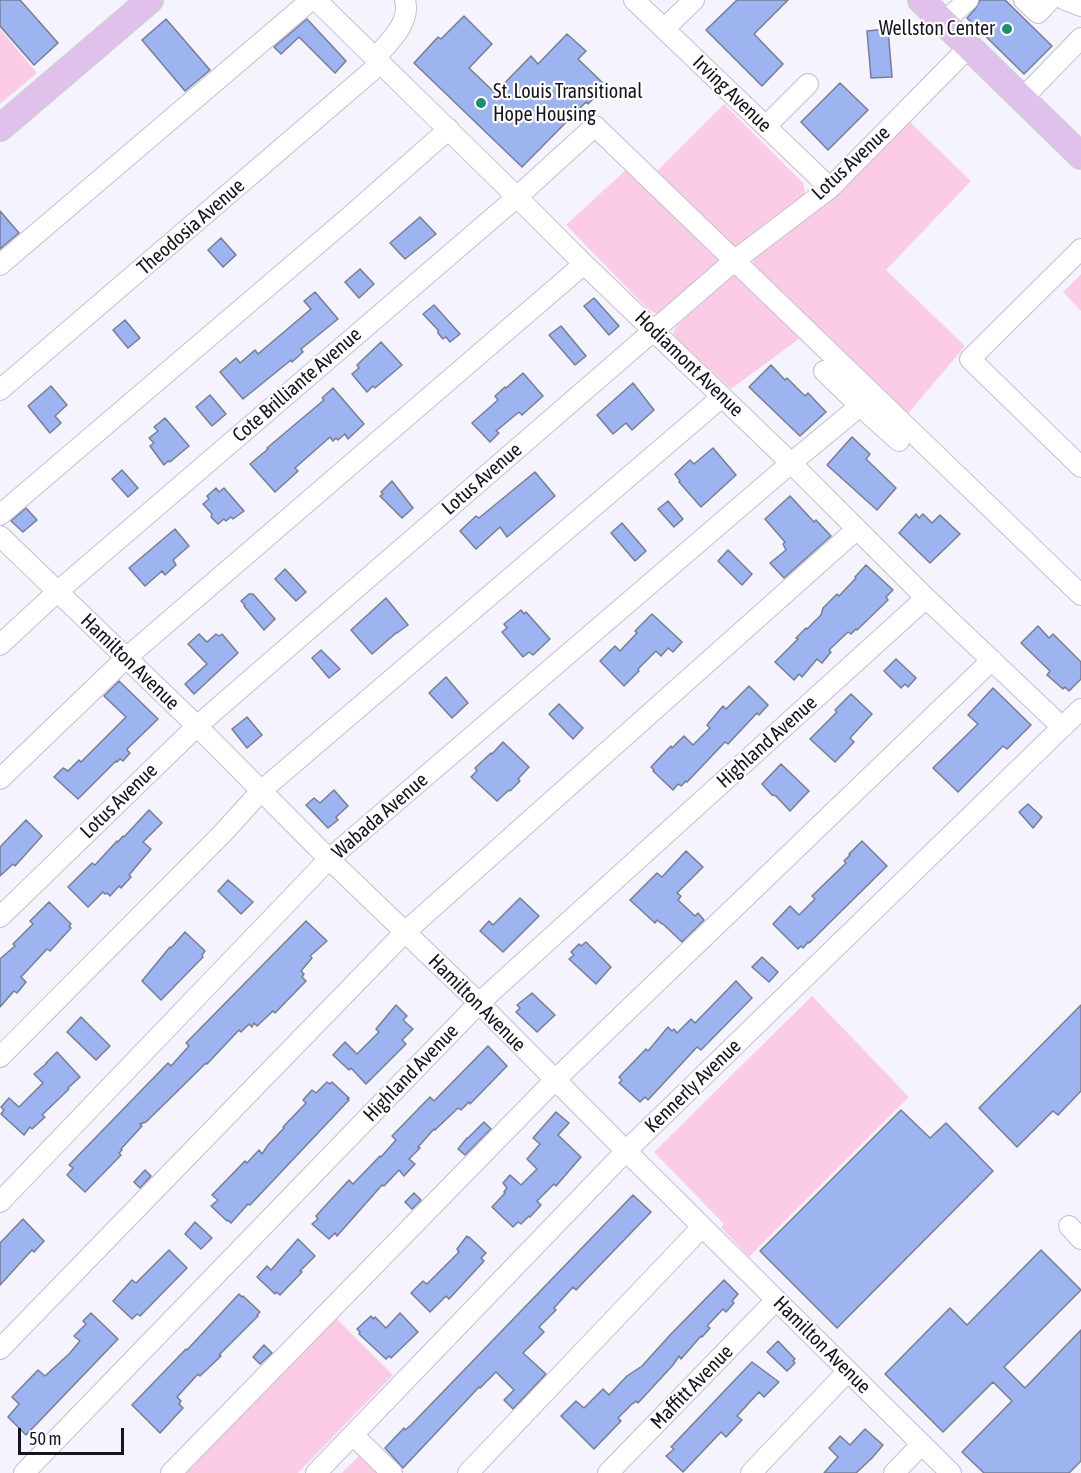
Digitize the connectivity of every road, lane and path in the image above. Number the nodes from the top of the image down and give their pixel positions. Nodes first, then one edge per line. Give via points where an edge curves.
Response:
1 (150, 0) edge
2 (311, 0) edge
3 (316, 0) edge
4 (405, 0) edge
5 (634, 0) edge
6 (694, 0) edge
7 (921, 0) edge
8 (968, 0) edge
9 (1024, 0) edge
10 (1050, 0) edge
11 (1065, 0) edge
12 (1081, 6) edge
13 (944, 22) junction
14 (664, 29) junction
15 (1081, 38) edge
16 (969, 47) junction
17 (378, 60) junction
18 (808, 84) dead end
19 (1023, 98) junction
20 (766, 126) junction
21 (0, 128) edge
22 (449, 129) junction
23 (1081, 156) edge
24 (830, 188) junction
25 (517, 196) junction
26 (1081, 249) edge
27 (734, 261) junction
28 (584, 264) junction
29 (0, 265) edge
30 (653, 330) junction
31 (824, 371) dead end
32 (0, 390) edge
33 (722, 397) junction
34 (860, 406) junction
35 (899, 441) dead end
36 (791, 463) junction
37 (1081, 467) edge
38 (0, 515) edge
39 (857, 529) junction
40 (0, 536) edge
41 (57, 592) junction
42 (1081, 595) edge
43 (926, 598) junction
44 (0, 645) edge
45 (126, 658) junction
46 (992, 660) junction
47 (1081, 709) edge
48 (196, 726) junction
49 (1062, 728) junction
50 (0, 779) edge
51 (261, 791) junction
52 (329, 859) junction
53 (0, 917) edge
54 (405, 932) junction
55 (480, 1004) junction
56 (0, 1057) edge
57 (555, 1080) junction
58 (626, 1151) junction
59 (0, 1202) edge
60 (702, 1227) junction
61 (776, 1300) junction
62 (0, 1349) edge
63 (848, 1371) junction
64 (353, 1435) junction
65 (922, 1444) junction
66 (24, 1473) edge
67 (171, 1473) edge
68 (316, 1473) edge
69 (392, 1473) edge
70 (468, 1473) edge
71 (608, 1473) edge
72 (751, 1473) edge
73 (894, 1473) edge
74 (951, 1473) edge

1 - 21 main road
2 - 29 street
3 - 17 street, Hodiamont Avenue
4 - 17 street, Theodosia Avenue via 405,17
5 - 14 street, Irving Avenue
6 - 14 street
7 - 13 main road
8 - 13 street
9 - 10 street via 1038,13
11 - 12 street
13 - 16 main road
14 - 20 street, Irving Avenue
15 - 19 street
16 - 19 main road
16 - 24 street, Lotus Avenue
17 - 22 street, Hodiamont Avenue
17 - 32 street, Theodosia Avenue
18 - 20 street
19 - 23 main road
20 - 24 street, Irving Avenue
22 - 25 street, Hodiamont Avenue
22 - 38 street
24 - 27 street, Lotus Avenue
25 - 27 street, Cote Brilliante Avenue via 595,126
25 - 28 street, Hodiamont Avenue
25 - 41 street, Cote Brilliante Avenue
26 - 37 street via 970,359
27 - 30 street, Lotus Avenue
27 - 42 street
28 - 30 street, Hodiamont Avenue
28 - 45 street
30 - 33 street, Hodiamont Avenue
30 - 48 street, Lotus Avenue
31 - 34 street
33 - 36 street, Hodiamont Avenue
33 - 51 street
34 - 35 street
34 - 36 street, Wabada Avenue
36 - 39 street, Hodiamont Avenue
36 - 52 street, Wabada Avenue
39 - 43 street, Hodiamont Avenue
39 - 54 street
40 - 41 street, Hamilton Avenue
41 - 44 street, Cote Brilliante Avenue
41 - 45 street, Hamilton Avenue
43 - 46 street, Hodiamont Avenue
43 - 55 street, Highland Avenue
45 - 48 street, Hamilton Avenue
45 - 50 street
46 - 49 street, Hodiamont Avenue
46 - 57 street
47 - 49 street, Kennerly Avenue
48 - 51 street, Hamilton Avenue
48 - 53 street, Lotus Avenue
49 - 58 street, Kennerly Avenue
51 - 52 street, Hamilton Avenue
51 - 56 street
52 - 54 street, Hamilton Avenue
52 - 59 street, Wabada Avenue
54 - 55 street, Hamilton Avenue
54 - 62 street
55 - 57 street, Hamilton Avenue
55 - 66 street, Highland Avenue
57 - 58 street, Hamilton Avenue
57 - 67 street
58 - 60 street, Hamilton Avenue
58 - 64 street, Kennerly Avenue
60 - 61 street, Hamilton Avenue
60 - 70 street
61 - 63 street, Hamilton Avenue
61 - 71 street, Maffitt Avenue
63 - 65 street, Hamilton Avenue
63 - 72 street
64 - 68 street, Kennerly Avenue
64 - 69 street
65 - 73 street
65 - 74 street, Hamilton Avenue

